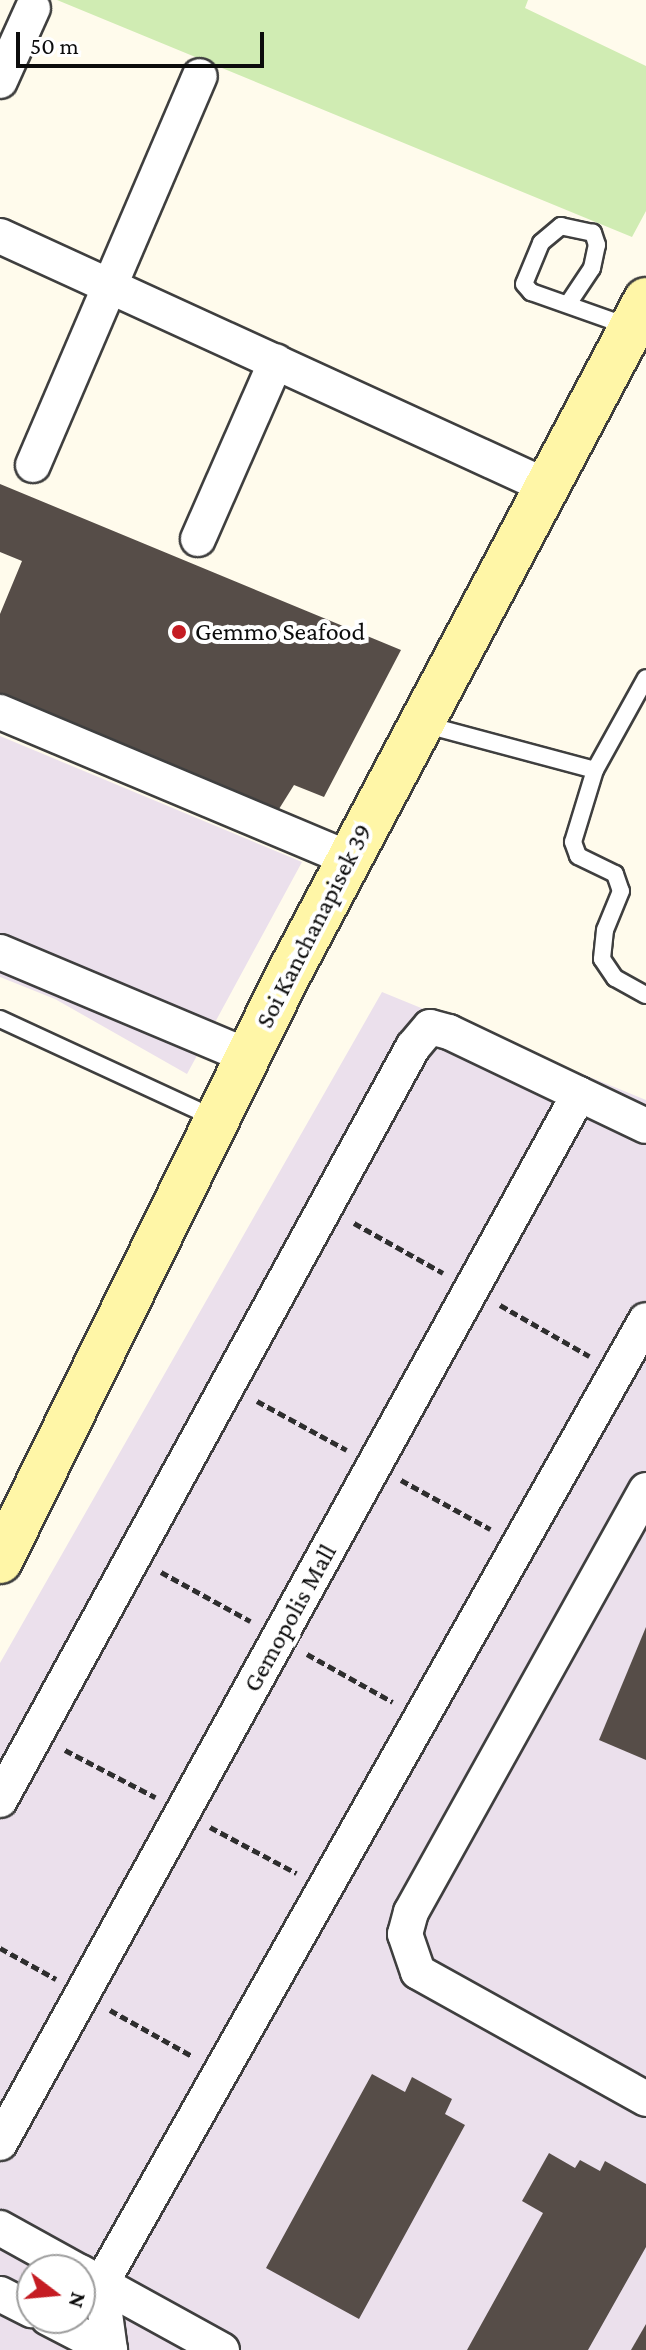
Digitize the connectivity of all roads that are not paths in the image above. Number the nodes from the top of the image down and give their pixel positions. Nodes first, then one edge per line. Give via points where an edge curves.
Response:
1 (33, 8) dead end
2 (200, 76) dead end
3 (0, 81) edge
4 (0, 236) edge
5 (111, 284) junction
6 (568, 304) junction
7 (639, 314) edge
8 (276, 361) junction
9 (33, 465) dead end
10 (546, 486) junction
11 (198, 539) dead end
12 (644, 689) edge
13 (0, 712) edge
14 (418, 723) junction
15 (595, 770) junction
16 (348, 858) junction
17 (0, 952) edge
18 (646, 995) edge
19 (0, 1019) edge
20 (248, 1056) junction
21 (579, 1094) junction
22 (218, 1119) junction
23 (646, 1126) edge
24 (646, 1320) edge
25 (646, 1490) edge
26 (0, 1561) edge
27 (0, 1800) edge
28 (646, 2099) edge
29 (0, 2143) edge
30 (0, 2228) edge
31 (48, 2254) edge
32 (96, 2258) edge
33 (96, 2281) edge
34 (96, 2306) edge
35 (79, 2334) edge
36 (110, 2350) edge
37 (222, 2350) edge

1 - 3 street
2 - 5 street
4 - 5 street
5 - 8 street
5 - 9 street
6 - 6 lane via 531,292 524,284 541,243 561,226 593,233 597,245 592,268
6 - 7 lane
7 - 10 street, Soi Kanchanapisek 39
8 - 10 street
8 - 11 street
10 - 14 street, Soi Kanchanapisek 39
12 - 15 lane
13 - 16 street
14 - 15 lane
14 - 16 street, Soi Kanchanapisek 39
15 - 18 lane via 573,842 578,856 615,874 621,891 605,930 602,959 615,978
16 - 20 street, Soi Kanchanapisek 39
17 - 20 street
19 - 22 lane
20 - 22 street, Soi Kanchanapisek 39
21 - 23 street
21 - 27 street via 449,1032 430,1027 413,1047
21 - 29 street, Gemopolis Mall
22 - 26 street, Soi Kanchanapisek 39
24 - 32 street
25 - 28 street via 411,1912 405,1934 418,1972
30 - 31 street
33 - 37 street
34 - 36 street
35 - 36 street

